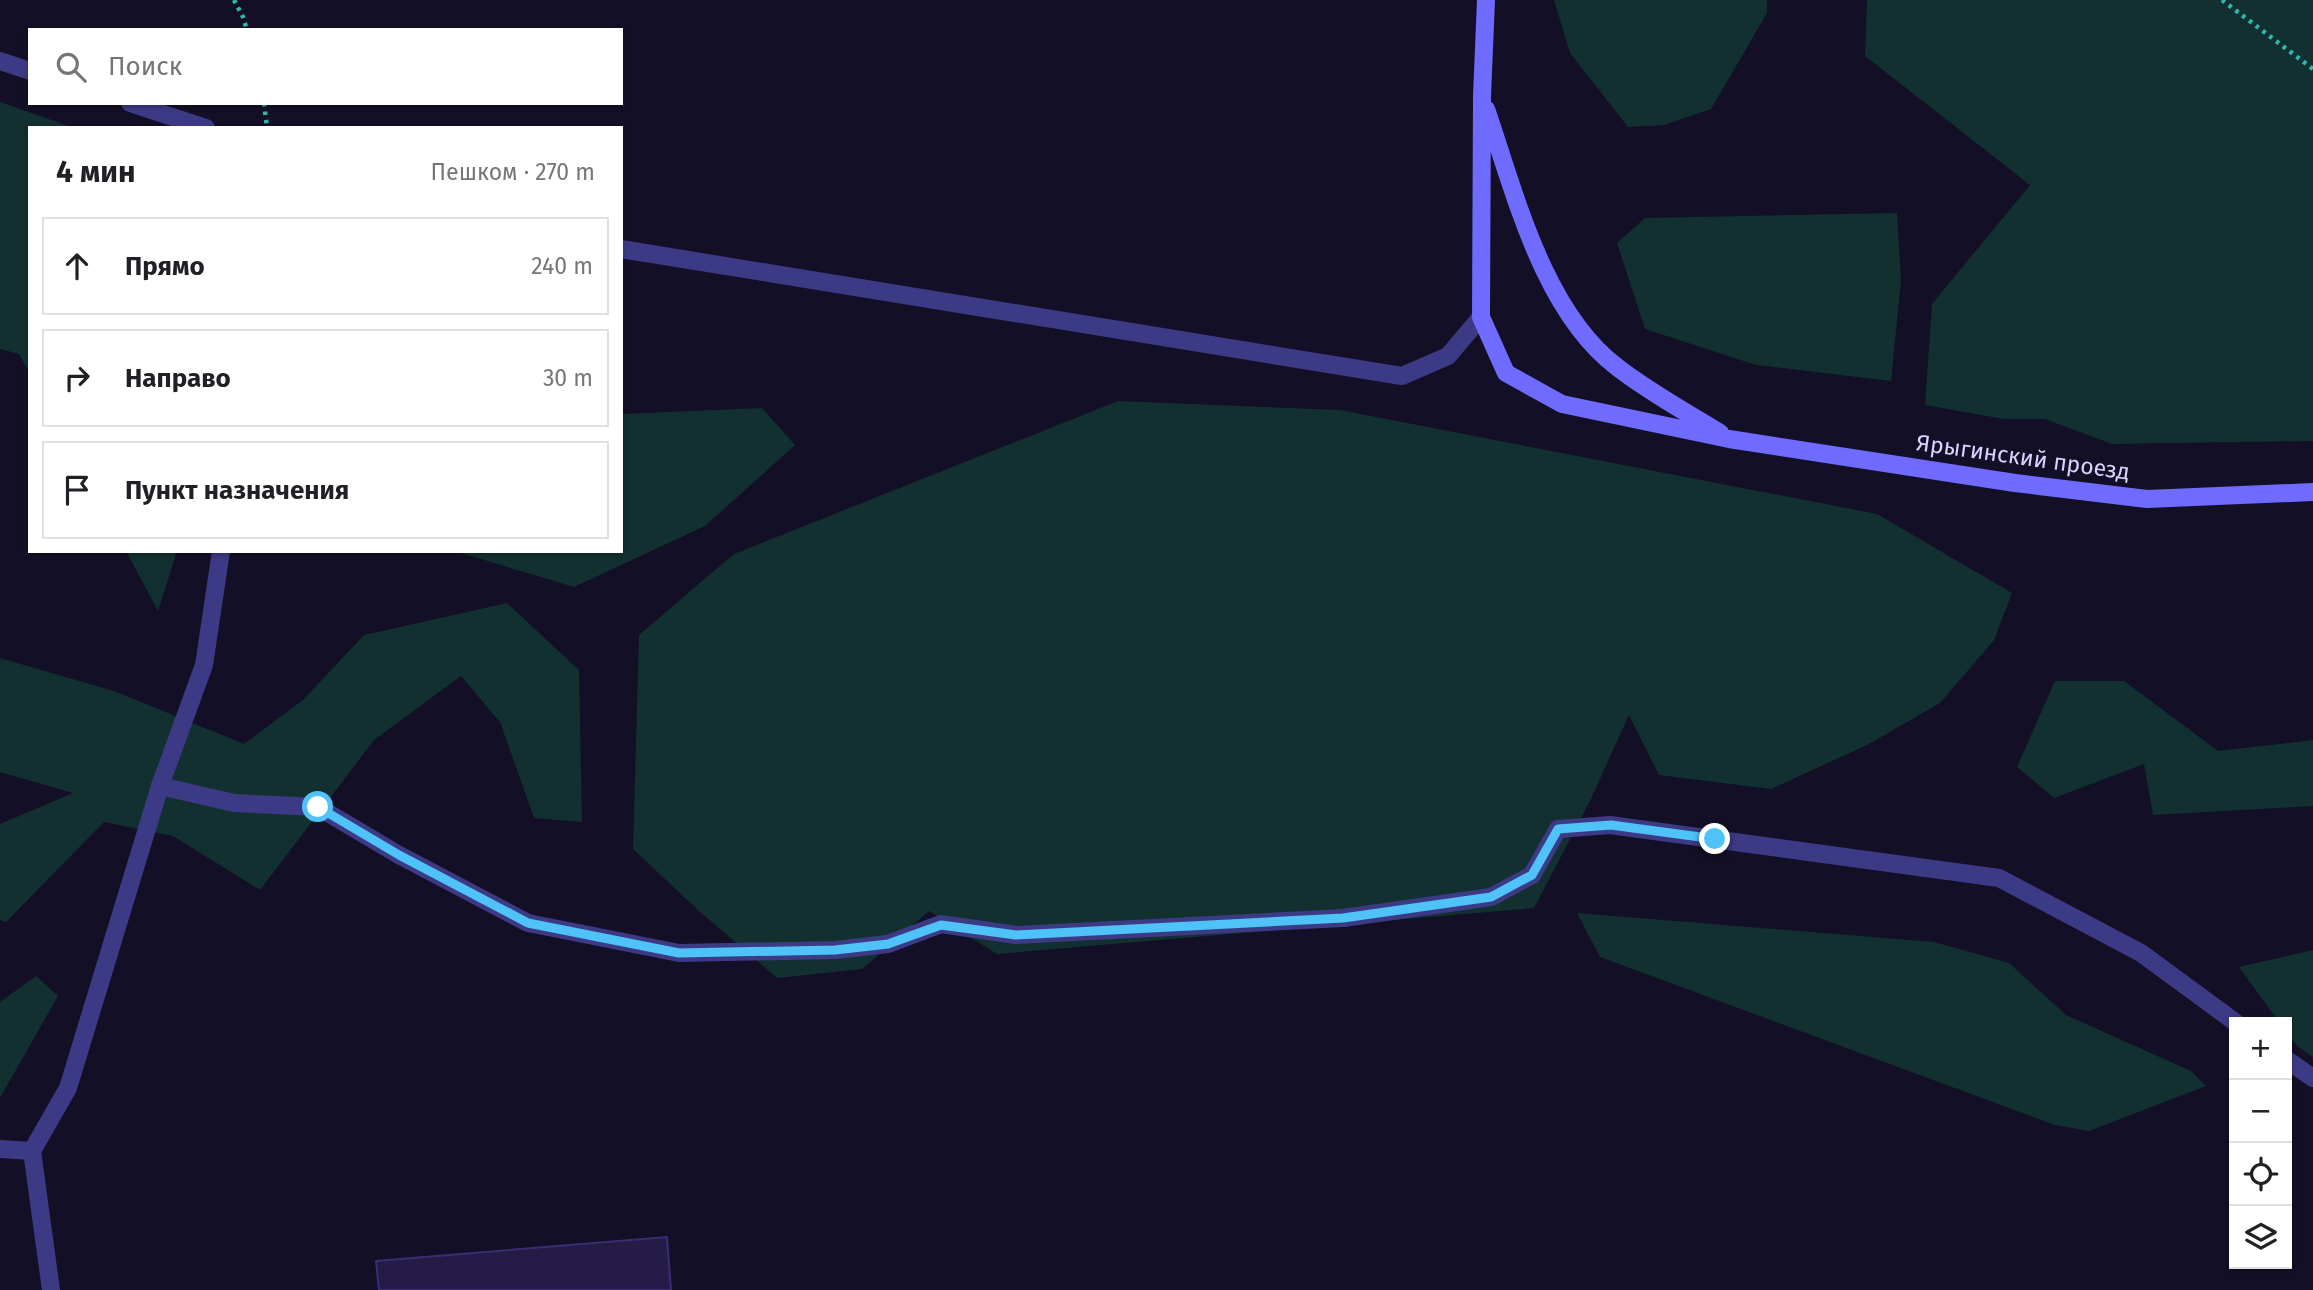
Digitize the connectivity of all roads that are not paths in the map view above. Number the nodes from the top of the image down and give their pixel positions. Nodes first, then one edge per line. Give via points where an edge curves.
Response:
1 (1486, 0) edge
2 (0, 61) edge
3 (28, 70) edge
4 (1482, 96) junction
5 (137, 105) edge
6 (200, 126) edge
7 (623, 249) edge
8 (1481, 317) junction
9 (1729, 439) junction
10 (2313, 492) edge
11 (221, 553) edge
12 (160, 786) junction
13 (2229, 1018) edge
14 (2292, 1063) edge
15 (2313, 1078) edge
16 (0, 1149) edge
17 (32, 1151) junction
18 (51, 1290) edge

1 - 4 main road, Ярыгинский проезд
2 - 3 lane
4 - 8 main road, Ярыгинский проезд
4 - 9 main road, Ярыгинский проезд via 1536,255 1577,327 1616,367
5 - 6 lane
7 - 8 lane via 1402,376 1448,356
8 - 9 main road, Ярыгинский проезд via 1506,373 1562,404
9 - 10 main road, Ярыгинский проезд via 2147,499
11 - 12 lane via 204,664
12 - 13 lane via 234,803 318,807 528,923 679,953 835,950 888,944 941,925 1016,935 1343,918 1491,897 1532,875 1558,829 1611,825 1999,878 2141,953
12 - 17 lane via 68,1088
14 - 15 lane
16 - 17 lane
17 - 18 lane

